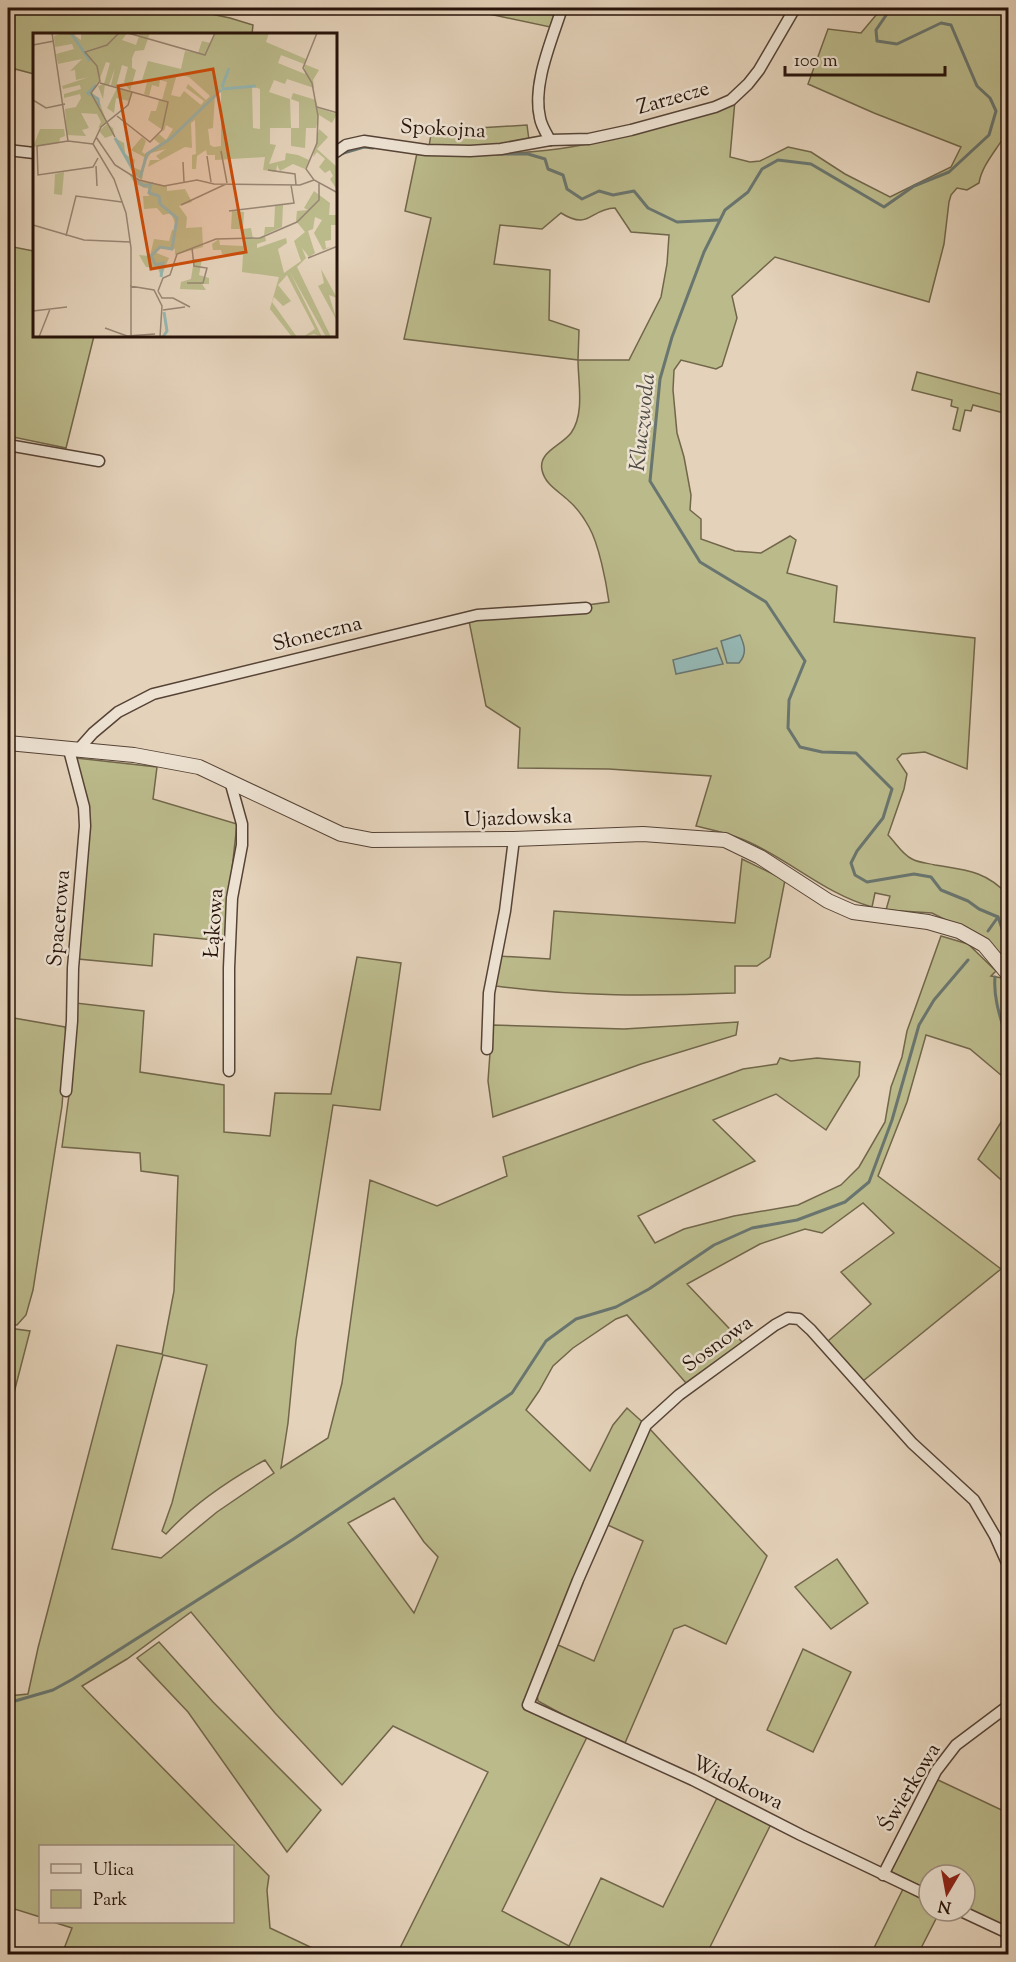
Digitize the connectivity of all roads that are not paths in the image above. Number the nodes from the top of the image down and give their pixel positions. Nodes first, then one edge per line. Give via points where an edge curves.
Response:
1 (562, 8) edge
2 (795, 8) edge
3 (549, 140) junction
4 (8, 150) edge
5 (338, 151) edge
6 (33, 153) edge
7 (8, 445) edge
8 (99, 461) dead end
9 (586, 608) dead end
10 (8, 743) edge
11 (73, 750) junction
12 (230, 781) junction
13 (514, 839) junction
14 (1008, 974) edge
15 (487, 1049) dead end
16 (229, 1071) dead end
17 (66, 1091) dead end
18 (1008, 1565) edge
19 (528, 1704) joint
20 (1008, 1706) edge
21 (883, 1875) junction
22 (917, 1891) edge
23 (977, 1918) edge
24 (1008, 1933) edge

1 - 3 street via 541,75 538,102
2 - 3 street, Zarzecze via 759,70 731,100 589,139
3 - 5 street, Spokojna via 470,151 426,150 364,141
4 - 6 street
7 - 8 street
9 - 11 street, Słoneczna via 477,615 153,694 118,712
10 - 11 street, Ujazdowska
11 - 12 street, Ujazdowska via 168,760 199,767
11 - 17 street, Spacerowa via 85,826
12 - 13 street, Ujazdowska via 341,834 372,840
12 - 16 street, Łąkowa via 242,824 242,845 232,898
13 - 14 street, Ujazdowska via 643,834 725,840 853,912 927,922 959,932 984,945
13 - 15 street via 506,911 489,993
18 - 19 street, Sosnowa via 974,1500 912,1443 799,1318 788,1318 678,1395 646,1425
19 - 21 street, Widokowa via 693,1780
20 - 21 street, Świerkowa via 956,1745 936,1771
21 - 22 street, Widokowa
23 - 24 street

